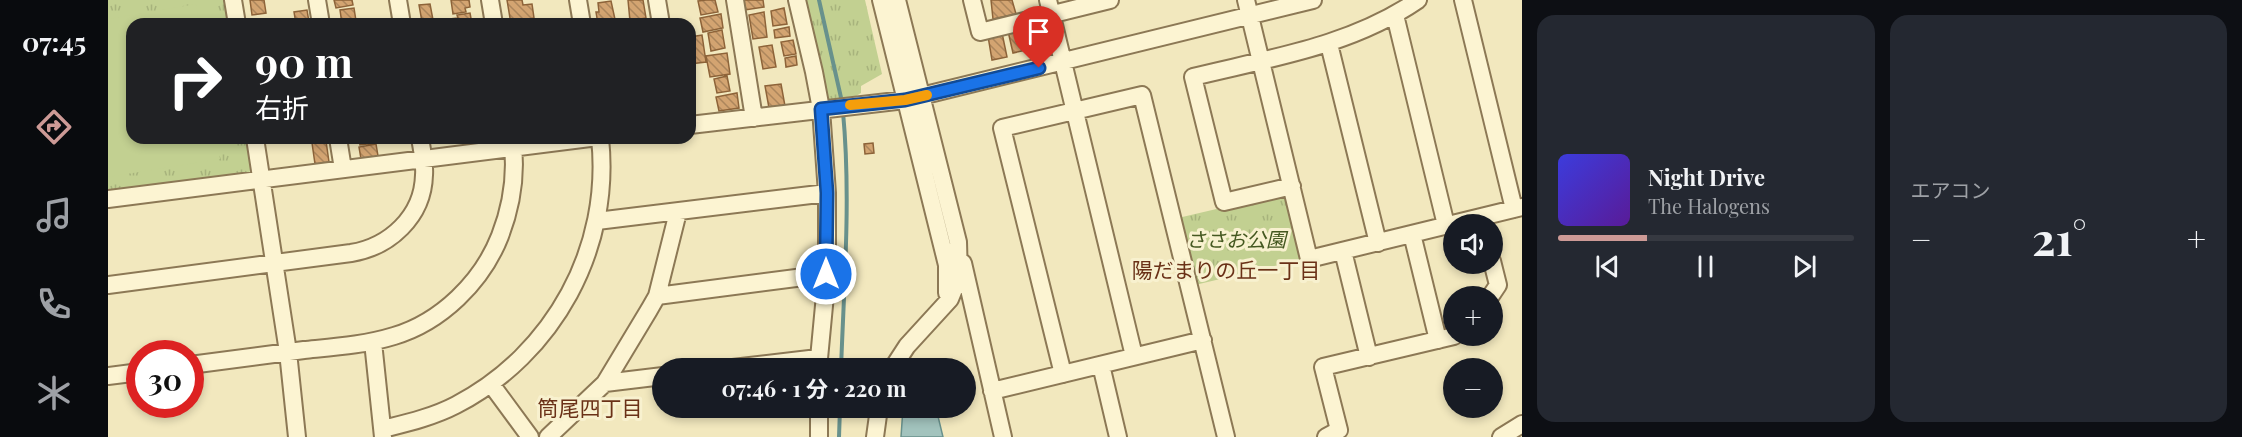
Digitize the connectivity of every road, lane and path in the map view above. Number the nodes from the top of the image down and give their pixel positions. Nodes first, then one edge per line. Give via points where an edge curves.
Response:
1 (233, 0) edge
2 (317, 0) edge
3 (398, 0) edge
4 (490, 0) edge
5 (578, 0) edge
6 (657, 0) edge
7 (735, 0) edge
8 (797, 0) edge
9 (880, 0) edge
10 (897, 0) edge
11 (972, 0) edge
12 (1110, 0) edge
13 (1246, 0) edge
14 (1313, 0) edge
15 (1418, 0) edge
16 (1463, 0) edge
17 (1050, 7) edge
18 (1395, 15) junction
19 (1250, 17) junction
20 (236, 18) edge
21 (320, 18) edge
22 (401, 18) edge
23 (493, 18) edge
24 (581, 18) edge
25 (660, 18) edge
26 (1329, 44) junction
27 (1261, 60) junction
28 (1062, 62) junction
29 (923, 96) junction
30 (905, 100) junction
31 (821, 109) junction
32 (1074, 111) junction
33 (754, 117) junction
34 (696, 124) edge
35 (256, 144) edge
36 (339, 144) edge
37 (421, 144) edge
38 (508, 144) edge
39 (513, 144) edge
40 (600, 144) edge
41 (424, 160) junction
42 (343, 169) junction
43 (261, 179) junction
44 (1292, 186) junction
45 (827, 193) junction
46 (108, 199) edge
47 (1518, 208) edge
48 (678, 212) junction
49 (1443, 214) edge
50 (1501, 214) edge
51 (597, 221) junction
52 (1443, 226) edge
53 (1412, 234) junction
54 (958, 242) junction
55 (1378, 243) junction
56 (1343, 251) junction
57 (274, 264) junction
58 (826, 274) junction
59 (108, 285) edge
60 (657, 296) junction
61 (944, 307) junction
62 (979, 329) junction
63 (1443, 329) edge
64 (1443, 339) edge
65 (1203, 340) junction
66 (373, 342) junction
67 (288, 352) junction
68 (1134, 356) junction
69 (1369, 357) junction
70 (818, 358) edge
71 (899, 358) edge
72 (204, 363) edge
73 (1101, 365) junction
74 (126, 374) edge
75 (1063, 374) junction
76 (108, 376) edge
77 (652, 378) edge
78 (491, 384) junction
79 (605, 384) junction
80 (992, 391) junction
81 (819, 418) edge
82 (878, 418) edge
83 (1522, 424) edge
84 (383, 433) edge
85 (297, 437) edge
86 (530, 437) edge
87 (548, 437) edge
88 (819, 437) edge
89 (875, 437) edge
90 (1004, 437) edge
91 (1118, 437) edge
92 (1226, 437) edge
93 (1326, 437) edge
94 (1501, 437) edge

1 - 20 street
2 - 21 street
3 - 22 street
4 - 23 street
5 - 24 street
6 - 25 street
7 - 33 street
8 - 31 street
9 - 30 street
10 - 29 street
11 - 17 street via 980,32
12 - 17 street
13 - 19 street
14 - 19 street
15 - 18 street
16 - 47 street
17 - 28 street
18 - 26 street
18 - 49 street
19 - 27 street
19 - 28 street
26 - 27 street
26 - 55 street
27 - 44 street
27 - 44 street via 1193,77 1204,123 1224,202
28 - 29 street
28 - 32 street
29 - 30 street
29 - 54 street
30 - 31 street
30 - 61 street via 947,265
31 - 33 street
31 - 45 street
32 - 65 street via 1142,95
32 - 68 street
32 - 75 street via 1002,128
33 - 34 street
35 - 43 street
36 - 42 street
37 - 41 street
38 - 41 street
39 - 66 street via 515,167 510,203 486,265 466,290 436,315 408,331
40 - 51 street via 602,182
41 - 42 street
41 - 57 street via 419,199 407,221 383,243 364,251
42 - 43 street
43 - 46 street
43 - 57 street
44 - 56 street via 1309,259
45 - 48 street
45 - 58 street
47 - 50 street
48 - 51 street
48 - 60 street
51 - 78 street via 578,279 559,313 526,354
52 - 53 street
53 - 55 street
53 - 63 street
54 - 61 street via 958,277
54 - 62 street
55 - 56 street
56 - 69 street
57 - 59 street
57 - 67 street
58 - 60 street
58 - 70 street
60 - 79 street
61 - 62 street via 963,312
61 - 71 street
62 - 80 street
64 - 69 street
65 - 68 street
65 - 92 street
66 - 67 street
66 - 84 street
67 - 72 street
67 - 85 street
68 - 73 street
69 - 93 street via 1323,367 1339,430
73 - 75 street
73 - 91 street
74 - 76 street
75 - 80 street
77 - 79 street
78 - 84 street via 443,411
78 - 86 street
79 - 87 street
80 - 90 street
81 - 88 street
82 - 89 street
83 - 94 street

